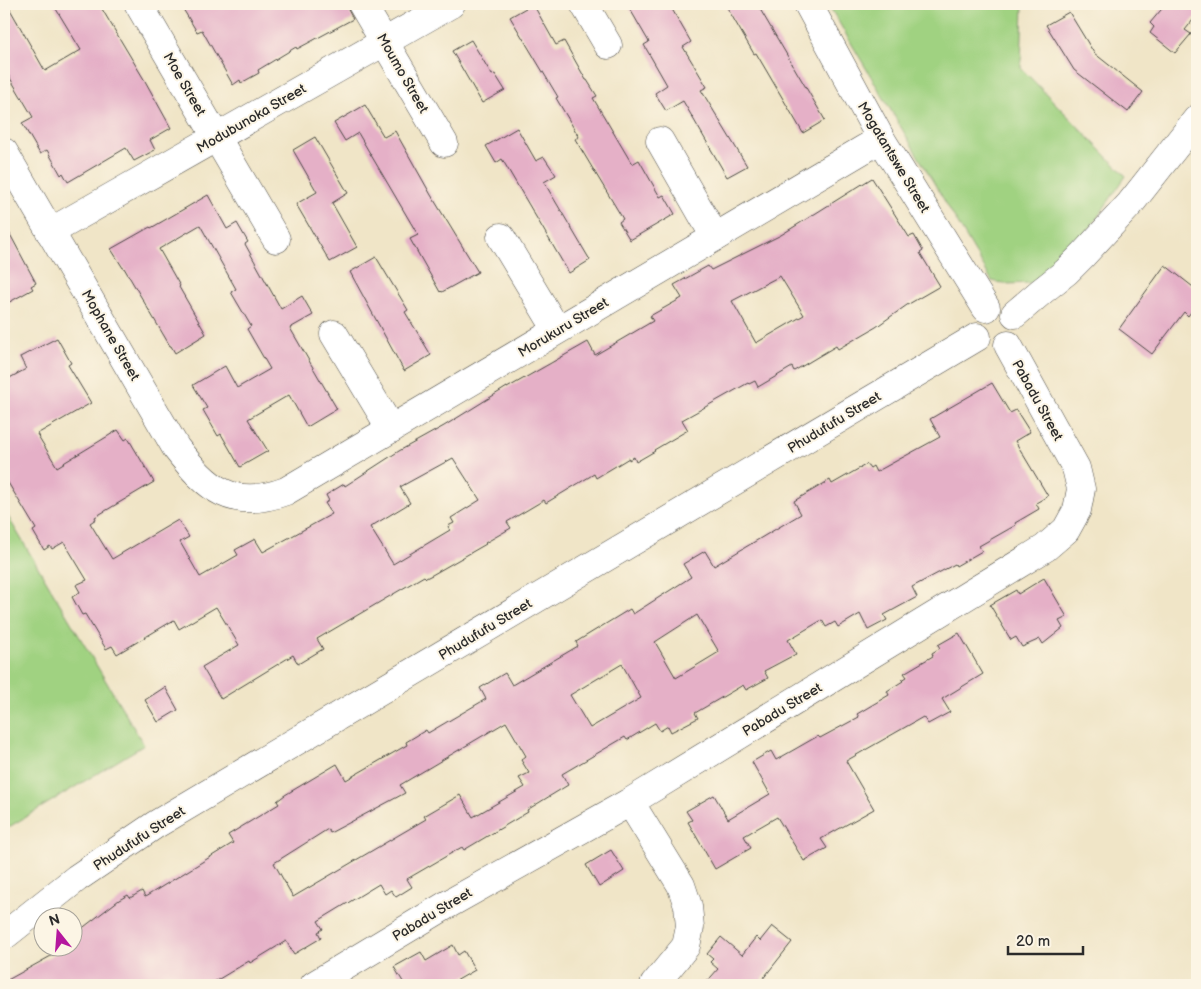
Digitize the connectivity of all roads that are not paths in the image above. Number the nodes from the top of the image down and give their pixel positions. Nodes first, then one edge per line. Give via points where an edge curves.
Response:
1 (362, 4) edge
2 (451, 4) edge
3 (584, 4) edge
4 (808, 4) edge
5 (139, 6) dead end
6 (384, 42) junction
7 (608, 45) dead end
8 (1197, 119) edge
9 (216, 138) junction
10 (881, 139) junction
11 (660, 141) dead end
12 (444, 143) dead end
13 (4, 152) edge
14 (50, 232) junction
15 (501, 237) dead end
16 (715, 237) junction
17 (276, 240) dead end
18 (986, 308) junction
19 (1015, 314) junction
20 (557, 330) junction
21 (334, 334) dead end
22 (977, 337) junction
23 (1008, 345) junction
24 (391, 429) junction
25 (238, 498) joint
26 (630, 802) junction
27 (4, 936) edge
28 (314, 985) edge
29 (654, 985) edge

1 - 6 street, Moumo Street
2 - 6 street, Modubunoka Street
3 - 7 street
4 - 10 street, Mogatantswe Street
5 - 9 street, Moe Street
6 - 9 street, Modubunoka Street
6 - 12 street, Moumo Street
8 - 19 street via 1130,204 1083,255
9 - 14 street, Modubunoka Street
9 - 17 street, Moe Street
10 - 16 street, Morukuru Street
10 - 18 street, Mogatantswe Street
11 - 16 street
13 - 14 street, Mophane Street
14 - 25 street, Mophane Street via 176,448 203,479 218,490
15 - 20 street
16 - 20 street, Morukuru Street
18 - 19 street via 996,304
18 - 22 street via 975,322
19 - 23 street via 1017,335
20 - 24 street, Morukuru Street
21 - 24 street
22 - 23 street via 994,348
22 - 27 street, Phudufufu Street via 155,825 77,878
23 - 26 street, Pabadu Street via 1076,468 1081,489 1077,510 1066,530 1045,548
24 - 25 street, Morukuru Street via 286,491 256,499
26 - 28 street, Pabadu Street via 445,906
26 - 29 street via 681,885 688,906 690,927 686,946

